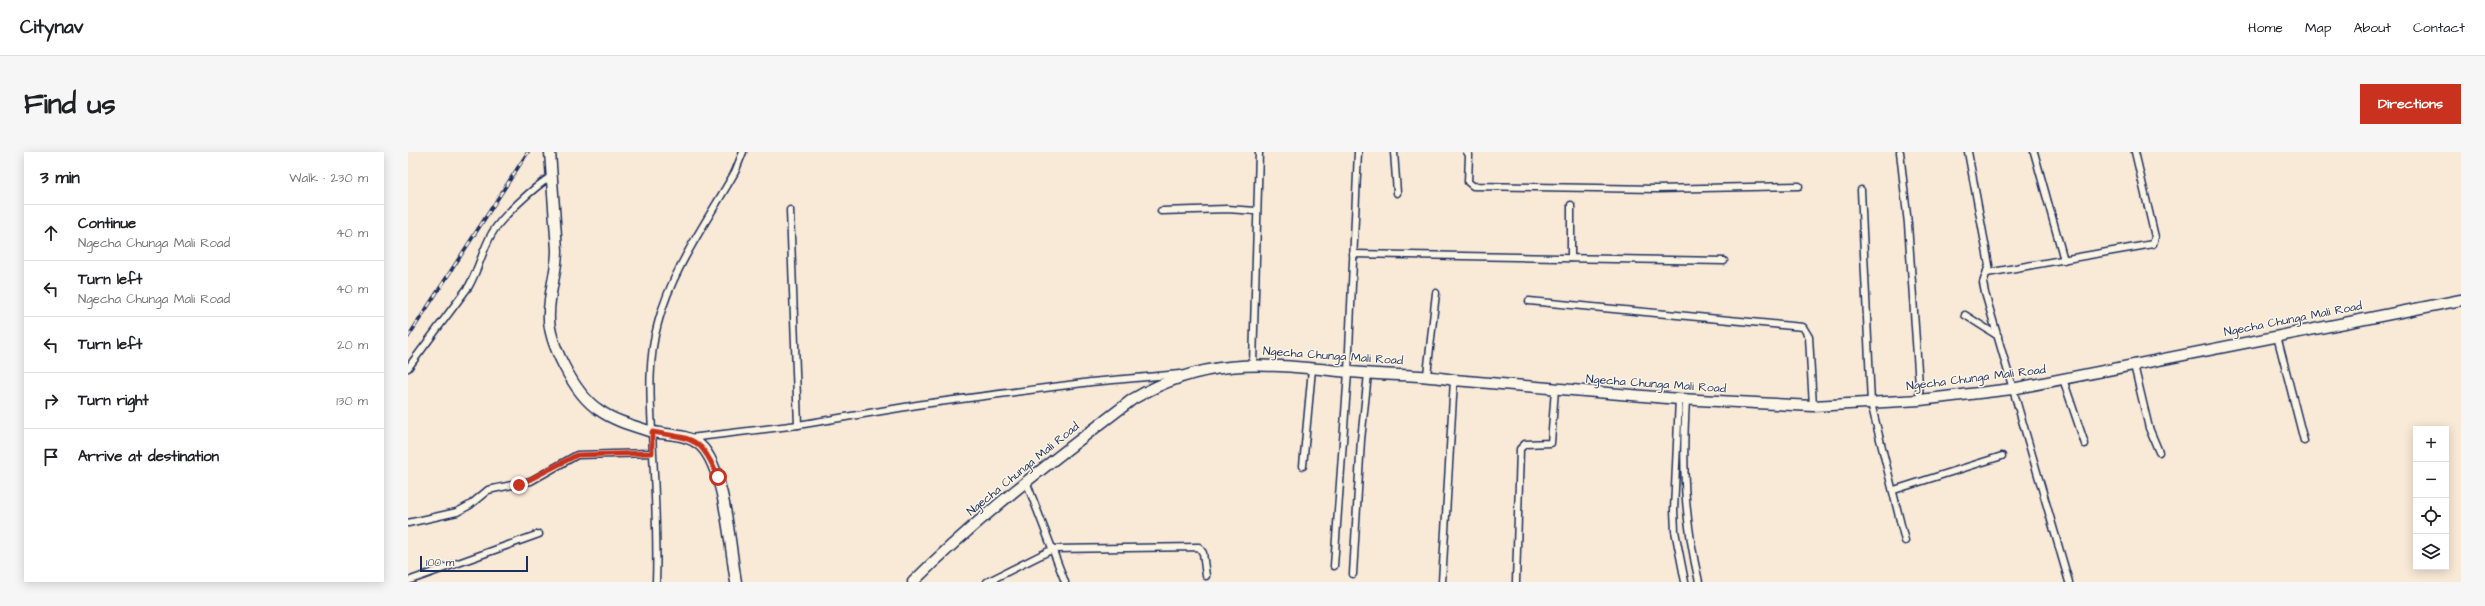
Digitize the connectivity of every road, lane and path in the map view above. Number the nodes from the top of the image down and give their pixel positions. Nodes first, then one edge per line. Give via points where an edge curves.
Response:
1 (550, 152) edge
2 (743, 152) edge
3 (1259, 152) edge
4 (1358, 152) edge
5 (1394, 152) edge
6 (1467, 152) edge
7 (1900, 152) edge
8 (1968, 152) edge
9 (2034, 152) edge
10 (2135, 152) edge
11 (552, 176) junction
12 (1800, 186) dead end
13 (1861, 190) dead end
14 (1397, 193) dead end
15 (1571, 205) dead end
16 (790, 210) dead end
17 (1161, 211) dead end
18 (1256, 211) junction
19 (1353, 254) junction
20 (1571, 258) junction
21 (2064, 260) junction
22 (1724, 261) dead end
23 (1987, 274) junction
24 (1436, 293) dead end
25 (2461, 300) edge
26 (1529, 301) dead end
27 (1965, 315) dead end
28 (1998, 336) junction
29 (2278, 336) junction
30 (1253, 364) junction
31 (2134, 365) junction
32 (408, 368) edge
33 (1312, 369) junction
34 (1348, 372) junction
35 (1186, 374) junction
36 (1368, 374) junction
37 (1428, 375) junction
38 (2063, 379) junction
39 (1454, 380) junction
40 (1555, 389) junction
41 (2012, 389) junction
42 (1683, 400) junction
43 (1920, 400) junction
44 (1871, 403) junction
45 (1813, 406) junction
46 (798, 425) junction
47 (652, 432) junction
48 (688, 438) junction
49 (2304, 441) dead end
50 (2085, 444) dead end
51 (2159, 452) dead end
52 (652, 453) junction
53 (2002, 456) dead end
54 (1303, 466) dead end
55 (1026, 481) junction
56 (1894, 490) junction
57 (408, 522) edge
58 (539, 534) dead end
59 (1905, 542) dead end
60 (1053, 549) junction
61 (1334, 566) dead end
62 (1353, 574) dead end
63 (1206, 576) dead end
64 (408, 581) edge
65 (656, 582) edge
66 (736, 582) edge
67 (913, 582) edge
68 (987, 582) edge
69 (1065, 582) edge
70 (1442, 582) edge
71 (1516, 582) edge
72 (1685, 582) edge
73 (1699, 582) edge
74 (2069, 582) edge

1 - 11 main road
2 - 47 street via 735,172 669,292 658,323 651,358
3 - 18 street
4 - 19 street
5 - 14 street
6 - 12 street via 1468,182 1473,186 1657,189
7 - 43 street via 1908,224
8 - 23 street via 1989,265
9 - 21 street
10 - 21 street via 2155,242
11 - 32 street via 534,188 495,228 469,286
11 - 47 main road via 557,265 549,313 555,345 589,402 598,410 620,421
13 - 44 street
15 - 20 street
16 - 46 street
17 - 18 street
18 - 30 street
19 - 20 street
19 - 34 street
20 - 22 street
21 - 23 street
23 - 28 street via 1983,283 1984,293
24 - 37 street
25 - 29 main road, Ngecha Chunga Mali Road
26 - 45 street via 1803,327 1809,337
27 - 28 street
28 - 41 street
29 - 31 main road, Ngecha Chunga Mali Road
29 - 49 street
30 - 33 main road, Ngecha Chunga Mali Road
30 - 35 main road, Ngecha Chunga Mali Road
31 - 38 main road, Ngecha Chunga Mali Road
31 - 51 street via 2149,428
33 - 34 main road, Ngecha Chunga Mali Road
33 - 54 street
34 - 36 main road, Ngecha Chunga Mali Road
34 - 61 street
35 - 46 street via 1091,382 923,404
35 - 55 main road, Ngecha Chunga Mali Road via 1150,388 1133,399
36 - 37 main road, Ngecha Chunga Mali Road
36 - 62 street via 1361,440
37 - 39 main road, Ngecha Chunga Mali Road
38 - 41 main road, Ngecha Chunga Mali Road
38 - 50 street
39 - 40 main road, Ngecha Chunga Mali Road
39 - 70 street
40 - 42 main road, Ngecha Chunga Mali Road
40 - 71 street via 1550,443 1525,444 1520,449
41 - 43 main road, Ngecha Chunga Mali Road
41 - 74 street
42 - 45 main road, Ngecha Chunga Mali Road
42 - 72 street via 1674,510
42 - 73 street via 1685,508
43 - 44 main road, Ngecha Chunga Mali Road
44 - 45 main road, Ngecha Chunga Mali Road
44 - 56 street
46 - 48 street
47 - 48 main road
47 - 52 street
48 - 66 main road via 701,446 718,477
52 - 57 street via 577,455 531,481 488,490 457,512
52 - 65 street via 656,516
53 - 56 street
55 - 60 street
55 - 67 main road, Ngecha Chunga Mali Road via 953,542
56 - 59 street
58 - 64 street
60 - 63 street via 1199,547 1204,553
60 - 68 street
60 - 69 street

